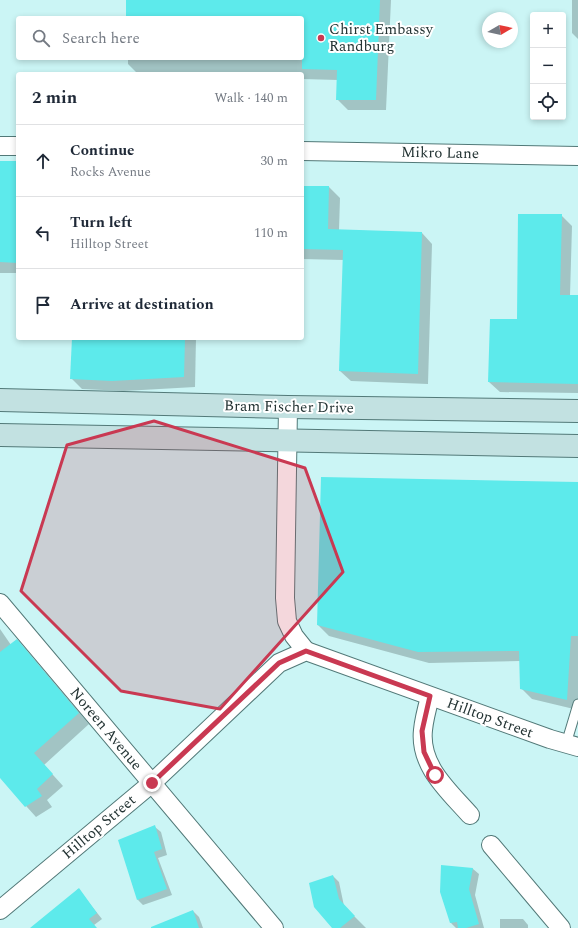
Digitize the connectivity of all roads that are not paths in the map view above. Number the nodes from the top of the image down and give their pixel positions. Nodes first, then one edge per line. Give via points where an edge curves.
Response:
1 (0, 146) edge
2 (16, 146) edge
3 (304, 151) edge
4 (578, 156) edge
5 (0, 400) edge
6 (288, 407) junction
7 (578, 411) edge
8 (0, 435) edge
9 (288, 441) junction
10 (578, 446) edge
11 (0, 603) edge
12 (306, 651) junction
13 (430, 696) junction
14 (578, 704) edge
15 (572, 745) edge
16 (152, 783) junction
17 (470, 815) dead end
18 (491, 845) dead end
19 (0, 910) edge
20 (274, 928) edge
21 (561, 928) edge

1 - 2 street
3 - 4 street, Mikro Lane
5 - 6 main road, Bram Fischer Drive
6 - 7 main road, Bram Fischer Drive
6 - 9 street
8 - 9 main road
9 - 10 main road
9 - 12 street via 285,598 287,621 294,636
11 - 16 street, Noreen Avenue
12 - 13 street, Hilltop Street
12 - 16 street, Hilltop Street via 279,663
13 - 15 street, Hilltop Street
13 - 17 street via 422,731 424,752 435,775
14 - 15 lane
16 - 19 street, Hilltop Street
16 - 20 street, Noreen Avenue
18 - 21 street

